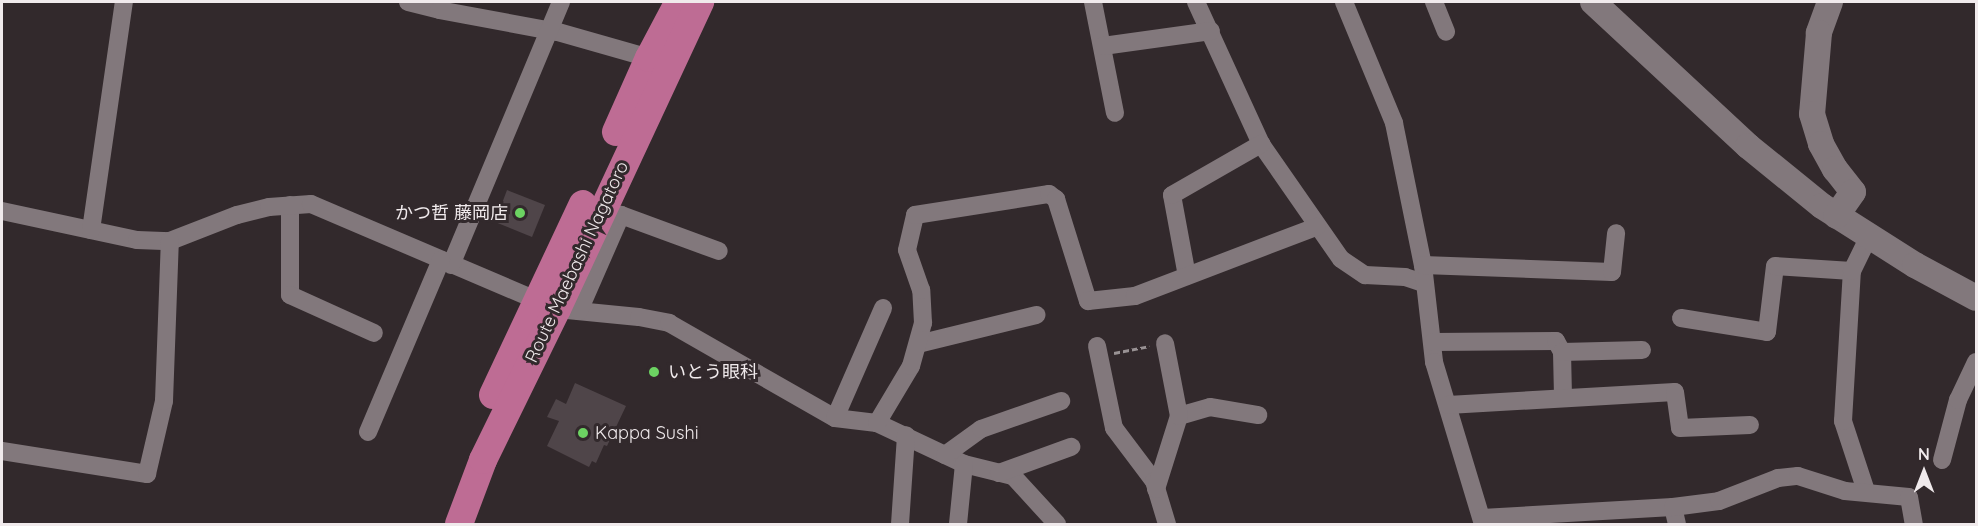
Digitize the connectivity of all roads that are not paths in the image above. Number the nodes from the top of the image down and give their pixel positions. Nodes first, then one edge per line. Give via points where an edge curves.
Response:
1 (124, 2) edge
2 (408, 2) edge
3 (561, 2) edge
4 (679, 2) edge
5 (700, 2) edge
6 (1093, 2) edge
7 (1196, 2) edge
8 (1344, 2) edge
9 (1434, 2) edge
10 (1593, 2) edge
11 (1830, 2) edge
12 (547, 30) junction
13 (1211, 31) junction
14 (1446, 32) dead end
15 (1103, 46) junction
16 (649, 58) junction
17 (1115, 113) dead end
18 (1261, 144) junction
19 (290, 205) junction
20 (2, 211) edge
21 (1836, 216) junction
22 (1316, 227) junction
23 (92, 230) junction
24 (1616, 233) dead end
25 (1869, 236) junction
26 (170, 241) junction
27 (720, 251) dead end
28 (446, 263) junction
29 (1852, 271) junction
30 (1423, 274) junction
31 (1188, 276) junction
32 (1977, 298) edge
33 (558, 307) junction
34 (883, 308) dead end
35 (1036, 315) dead end
36 (1681, 318) dead end
37 (374, 333) dead end
38 (1433, 342) junction
39 (1165, 343) road end
40 (918, 344) junction
41 (1642, 350) dead end
42 (1098, 351) road end
43 (1562, 352) junction
44 (1977, 362) edge
45 (1563, 397) junction
46 (1061, 401) dead end
47 (1448, 405) junction
48 (1258, 415) dead end
49 (1179, 416) junction
50 (834, 418) junction
51 (877, 423) junction
52 (1750, 425) dead end
53 (368, 432) dead end
54 (906, 435) junction
55 (1071, 447) dead end
56 (2, 452) edge
57 (945, 455) junction
58 (1942, 460) dead end
59 (964, 464) junction
60 (999, 473) junction
61 (1156, 489) junction
62 (1866, 491) junction
63 (1675, 516) edge
64 (1482, 521) edge
65 (439, 525) edge
66 (459, 525) edge
67 (900, 525) edge
68 (958, 525) edge
69 (1057, 525) edge
70 (1167, 525) edge
71 (1914, 525) edge

1 - 23 street
2 - 12 street
3 - 12 street
4 - 16 main road, Route Maebashi Nagatoro
5 - 33 main road, Route Maebashi Nagatoro
6 - 15 street
7 - 13 street
8 - 30 street via 1394,123
9 - 14 street
10 - 21 street via 1748,146
11 - 21 street via 1819,33 1812,114 1834,169 1853,192
12 - 16 street
12 - 28 street
13 - 15 street
13 - 18 street
15 - 17 street
16 - 33 main road, Route Maebashi Nagatoro
18 - 22 street
18 - 31 street via 1172,195
19 - 26 street via 237,215
19 - 28 street via 311,204
19 - 37 street via 290,295
20 - 23 street
21 - 25 street
22 - 30 street via 1341,259 1365,275
22 - 31 street
23 - 26 street via 137,240
24 - 30 street via 1612,272
25 - 29 street
25 - 32 street
26 - 56 street via 164,401 147,474
27 - 33 street via 621,215
28 - 33 street
28 - 53 street
29 - 36 street via 1775,266 1767,332
29 - 62 street via 1844,421
30 - 38 street
31 - 40 street via 1135,296 1088,301 1056,199 1049,194 915,215 907,250 921,290 923,323
33 - 50 street via 669,323
33 - 65 main road, Route Maebashi Nagatoro via 466,454
33 - 66 main road, Route Maebashi Nagatoro via 483,460
34 - 50 street
35 - 40 street
38 - 43 street via 1556,341
38 - 47 street via 1434,362
39 - 49 street
40 - 51 street via 911,366
41 - 43 street
42 - 61 street via 1114,428
43 - 45 street
44 - 58 street via 1958,400
45 - 47 street
45 - 52 street via 1675,392 1680,428
46 - 57 street via 981,429
47 - 64 street
48 - 49 street via 1210,407
49 - 61 street
50 - 51 street
51 - 54 street
54 - 57 street
54 - 67 street
55 - 60 street
57 - 59 street
59 - 60 street
59 - 68 street
60 - 69 street via 1013,476 1024,485
61 - 70 street
62 - 63 street via 1845,491 1798,476 1778,478
62 - 71 street via 1909,497
63 - 64 street

